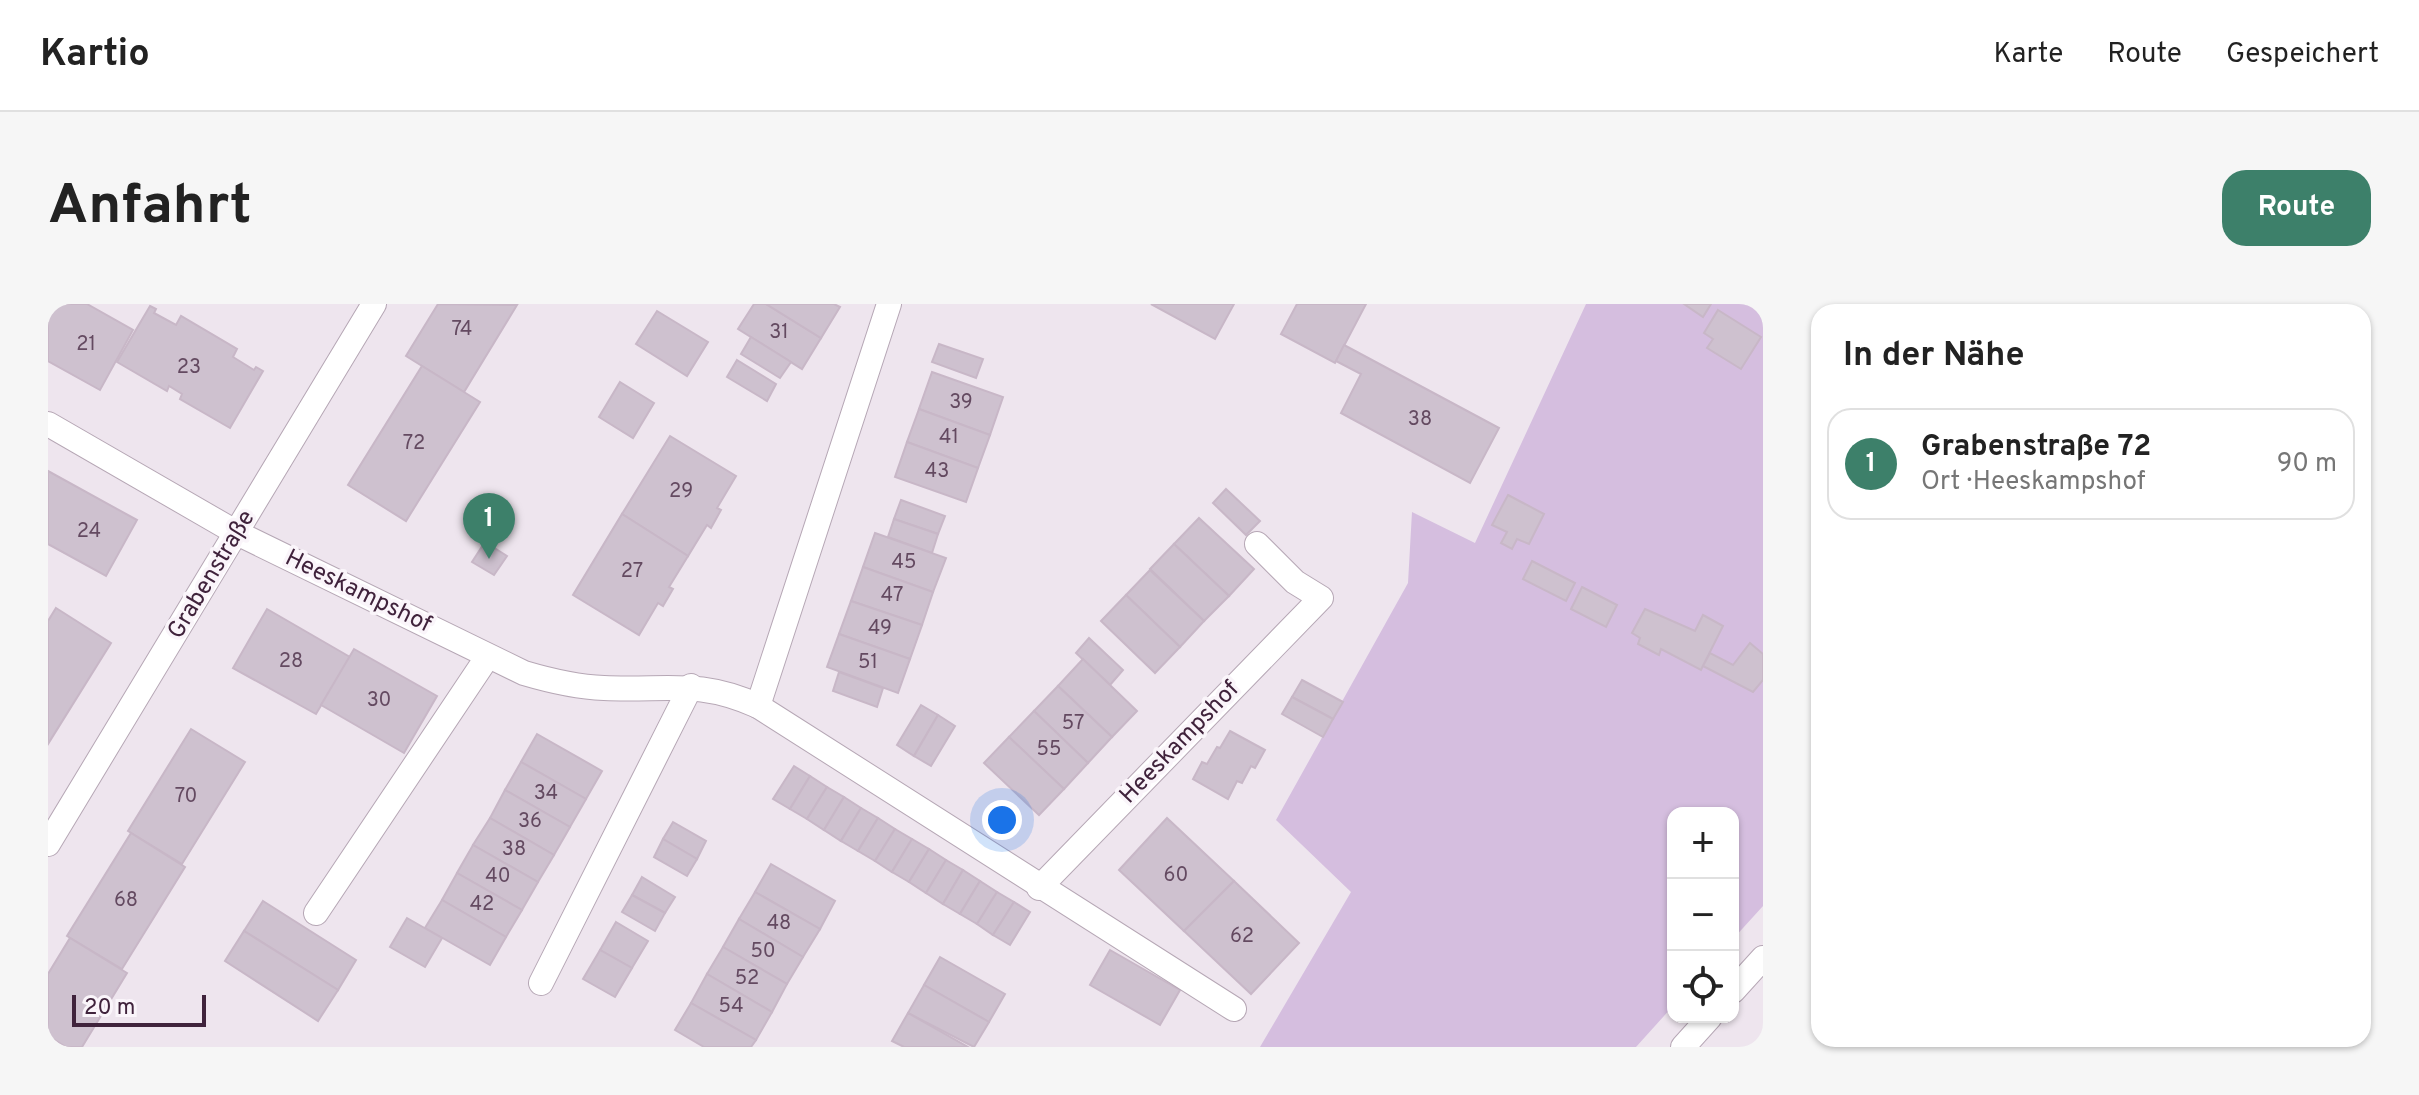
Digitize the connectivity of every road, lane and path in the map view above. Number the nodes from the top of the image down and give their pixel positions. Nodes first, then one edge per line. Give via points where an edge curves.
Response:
1 (374, 304) edge
2 (889, 304) edge
3 (48, 424) edge
4 (237, 533) junction
5 (1257, 544) dead end
6 (488, 656) junction
7 (691, 686) junction
8 (758, 706) junction
9 (48, 844) edge
10 (1039, 888) junction
11 (316, 913) dead end
12 (1763, 958) edge
13 (541, 983) dead end
14 (1739, 984) edge
15 (1234, 1009) dead end
16 (1705, 1023) edge
17 (1683, 1047) edge

1 - 4 street, Grabenstraße
2 - 8 street
3 - 4 street, Heeskampshof
4 - 6 street, Heeskampshof
4 - 9 street, Grabenstraße
5 - 10 street, Heeskampshof via 1295,582 1321,598
6 - 7 street, Heeskampshof via 566,685
6 - 11 street
7 - 8 street, Heeskampshof via 728,692
7 - 13 street
8 - 10 street, Heeskampshof
10 - 15 street, Heeskampshof
12 - 14 street
16 - 17 street

